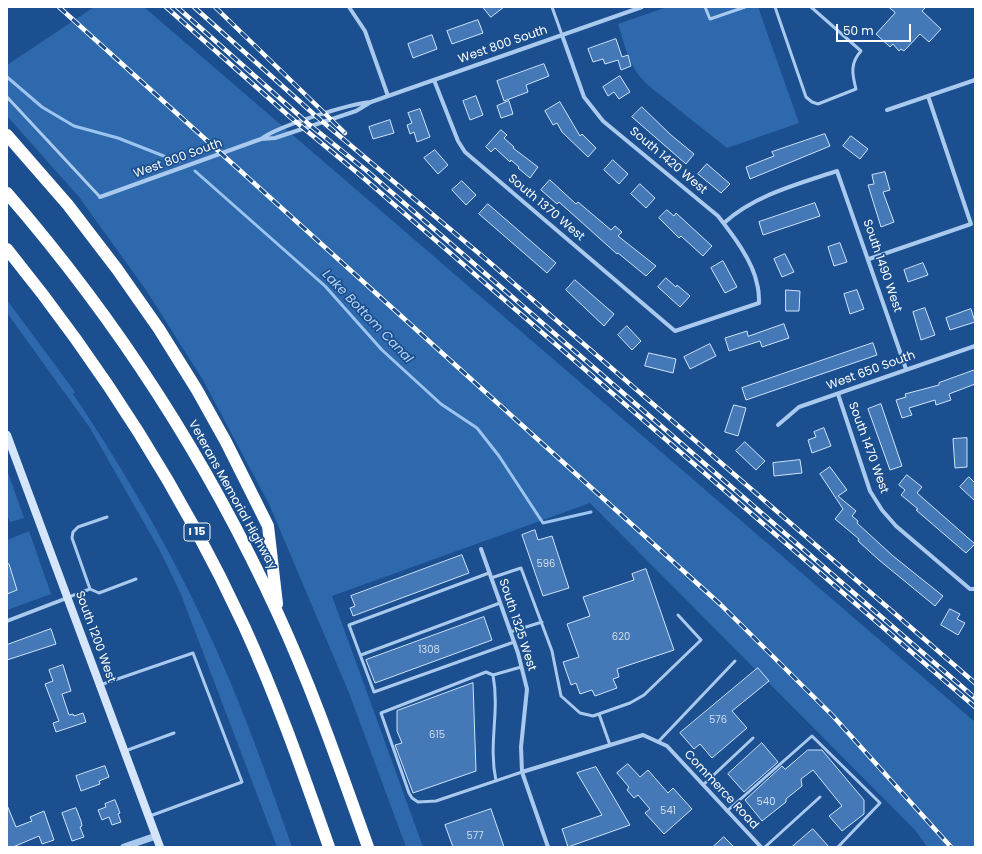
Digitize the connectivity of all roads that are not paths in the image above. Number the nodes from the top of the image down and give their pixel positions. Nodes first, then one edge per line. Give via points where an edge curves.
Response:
1 (349, 7) edge
2 (552, 7) edge
3 (642, 7) edge
4 (706, 7) edge
5 (745, 7) edge
6 (776, 7) edge
7 (811, 7) edge
8 (562, 36) junction
9 (434, 80) junction
10 (975, 80) edge
11 (388, 96) junction
12 (928, 96) junction
13 (7, 97) edge
14 (371, 102) junction
15 (887, 110) dead end
16 (7, 135) edge
17 (261, 139) junction
18 (7, 193) edge
19 (100, 197) joint
20 (724, 223) junction
21 (7, 249) edge
22 (869, 259) junction
23 (759, 303) joint
24 (975, 346) edge
25 (906, 369) junction
26 (838, 394) junction
27 (778, 425) dead end
28 (7, 435) edge
29 (107, 517) dead end
30 (481, 549) dead end
31 (489, 573) junction
32 (491, 578) junction
33 (136, 579) dead end
34 (90, 589) junction
35 (975, 589) edge
36 (67, 598) junction
37 (500, 604) junction
38 (279, 615) junction
39 (678, 615) dead end
40 (7, 621) edge
41 (542, 622) junction
42 (510, 632) junction
43 (514, 642) junction
44 (361, 655) junction
45 (735, 661) dead end
46 (521, 667) junction
47 (493, 675) junction
48 (100, 685) junction
49 (599, 714) junction
50 (174, 733) dead end
51 (753, 738) dead end
52 (658, 742) junction
53 (610, 745) junction
54 (124, 751) junction
55 (522, 772) junction
56 (496, 780) junction
57 (703, 785) junction
58 (820, 796) dead end
59 (727, 811) junction
60 (149, 816) junction
61 (156, 836) junction
62 (124, 847) edge
63 (160, 847) edge
64 (329, 847) edge
65 (368, 847) edge
66 (548, 847) edge
67 (761, 847) edge
68 (765, 847) edge
69 (838, 847) edge

1 - 11 street via 364,30
2 - 8 lane
3 - 8 street, West 800 South
4 - 5 lane via 710,20
6 - 7 lane via 806,97 818,104 856,88 852,67 855,57 861,51
8 - 9 street, West 800 South
8 - 20 street, South 1420 West via 584,97 602,121
9 - 11 street, West 800 South
9 - 23 street, South 1370 West via 458,141 465,152 675,331
10 - 12 street
11 - 14 street, West 800 South
12 - 15 street
12 - 22 street via 971,224
13 - 19 lane
14 - 17 street, West 800 South via 348,106 277,130
14 - 17 street, West 800 South via 356,111 303,129 275,138
16 - 38 highway via 68,205 117,269 159,329 215,422 268,526
17 - 19 street, West 800 South
18 - 38 highway, Veterans Memorial Highway via 85,289 159,396 211,482
20 - 22 street, South 1490 West via 734,213 768,195 837,171
20 - 23 street, South 1420 West via 750,265 757,283
21 - 64 highway, I 15 via 101,373 186,512 264,673
22 - 25 street, South 1490 West
24 - 25 street, West 650 South
25 - 26 street, West 650 South
26 - 27 street, West 650 South via 799,407
26 - 35 street, South 1470 West via 870,491 882,510 896,526 970,589
28 - 36 main road, South 1200 West
29 - 34 lane via 78,527 73,532 72,538
30 - 31 street, South 1325 West
31 - 32 street, South 1325 West
31 - 44 lane via 350,625
32 - 37 street, South 1325 West
32 - 41 lane via 521,568
33 - 34 lane via 99,593
34 - 36 lane
36 - 40 street
36 - 48 main road, South 1200 West
37 - 42 street, South 1325 West
37 - 44 lane
38 - 65 highway, Veterans Memorial Highway via 314,699
39 - 49 lane via 701,640 644,695
41 - 42 lane
41 - 49 lane via 552,651 561,696 580,713 594,716
42 - 43 street, South 1325 West
43 - 44 lane via 374,692
43 - 46 street, South 1325 West
45 - 52 lane
46 - 47 lane
46 - 55 street, South 1325 West via 527,689 521,747
47 - 56 lane via 497,698 493,744
47 - 56 lane via 486,672 381,713 412,798 418,802 436,801
48 - 54 main road, South 1200 West
48 - 60 lane via 193,653 242,782
49 - 53 lane
50 - 54 lane
51 - 57 lane
52 - 53 street via 643,735
52 - 57 street, Commerce Road via 667,746
53 - 55 street
54 - 60 main road, South 1200 West
55 - 56 lane
55 - 66 street, South 1325 West
57 - 59 street, Commerce Road
58 - 68 lane
59 - 67 street, Commerce Road
59 - 69 lane via 812,736 880,803
60 - 61 main road, South 1200 West
61 - 62 street
61 - 63 main road, South 1200 West

